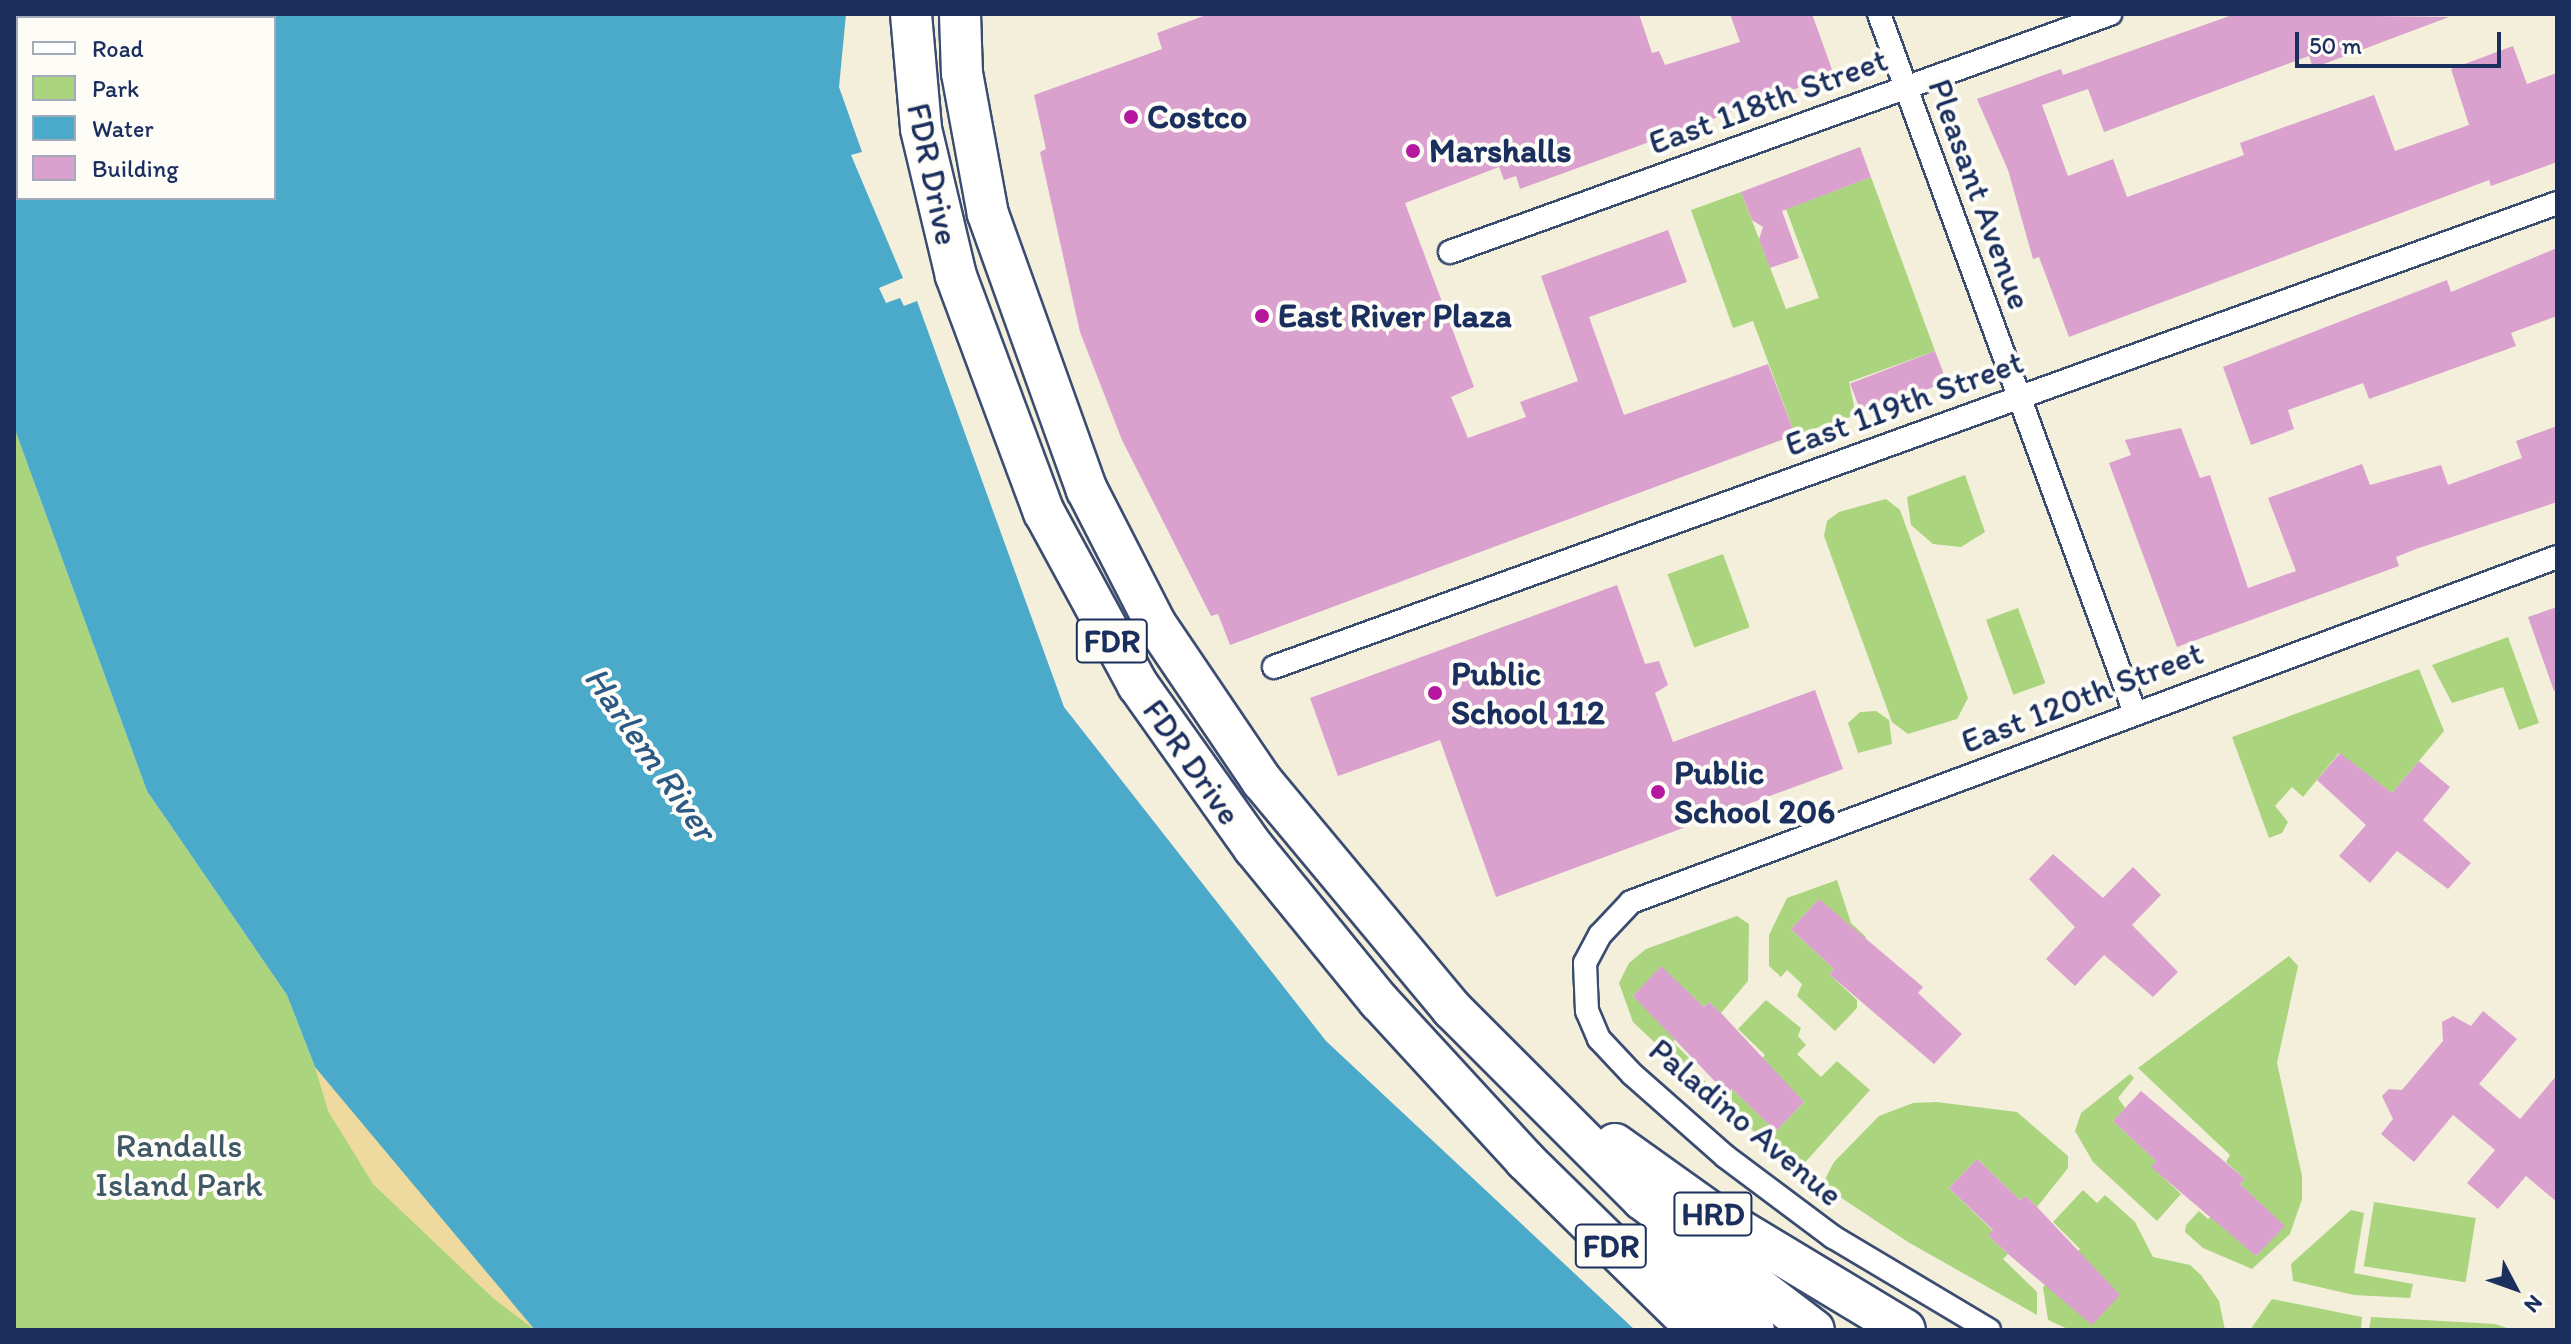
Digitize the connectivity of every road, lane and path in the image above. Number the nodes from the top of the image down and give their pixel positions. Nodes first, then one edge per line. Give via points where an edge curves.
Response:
1 (911, 14) edge
2 (960, 14) edge
3 (986, 14) edge
4 (1879, 14) edge
5 (2110, 14) edge
6 (1906, 88) junction
7 (977, 167) junction
8 (2557, 203) edge
9 (1450, 252) dead end
10 (2018, 397) junction
11 (2557, 557) edge
12 (1274, 667) dead end
13 (2135, 713) junction
14 (1631, 902) joint
15 (1530, 1084) junction
16 (1525, 1160) junction
17 (1698, 1330) edge
18 (1754, 1330) edge
19 (1814, 1330) edge
20 (1905, 1330) edge
21 (1989, 1330) edge

1 - 16 highway, FDR Drive / FDR via 921,129 941,229 1044,512 1088,602 1146,698 1271,870 1379,1001
2 - 7 highway, FDR Drive / FDR via 962,73
3 - 7 highway
4 - 6 street, Pleasant Avenue
5 - 6 street, East 118th Street
6 - 9 street, East 118th Street
6 - 10 street, Pleasant Avenue
7 - 15 highway, FDR Drive / FDR via 1053,403 1087,490 1155,623 1262,781 1324,860 1452,1009
8 - 10 street, East 119th Street
10 - 12 street, East 119th Street
10 - 13 street, Pleasant Avenue
11 - 13 street, East 120th Street
13 - 14 street, East 120th Street
14 - 21 street, Paladino Avenue via 1600,935 1585,963 1587,1011 1599,1039 1703,1136 1787,1203 1896,1277
15 - 19 highway via 1642,1199
15 - 20 highway, HRD via 1713,1214
16 - 17 highway, FDR Drive / FDR
16 - 18 highway

